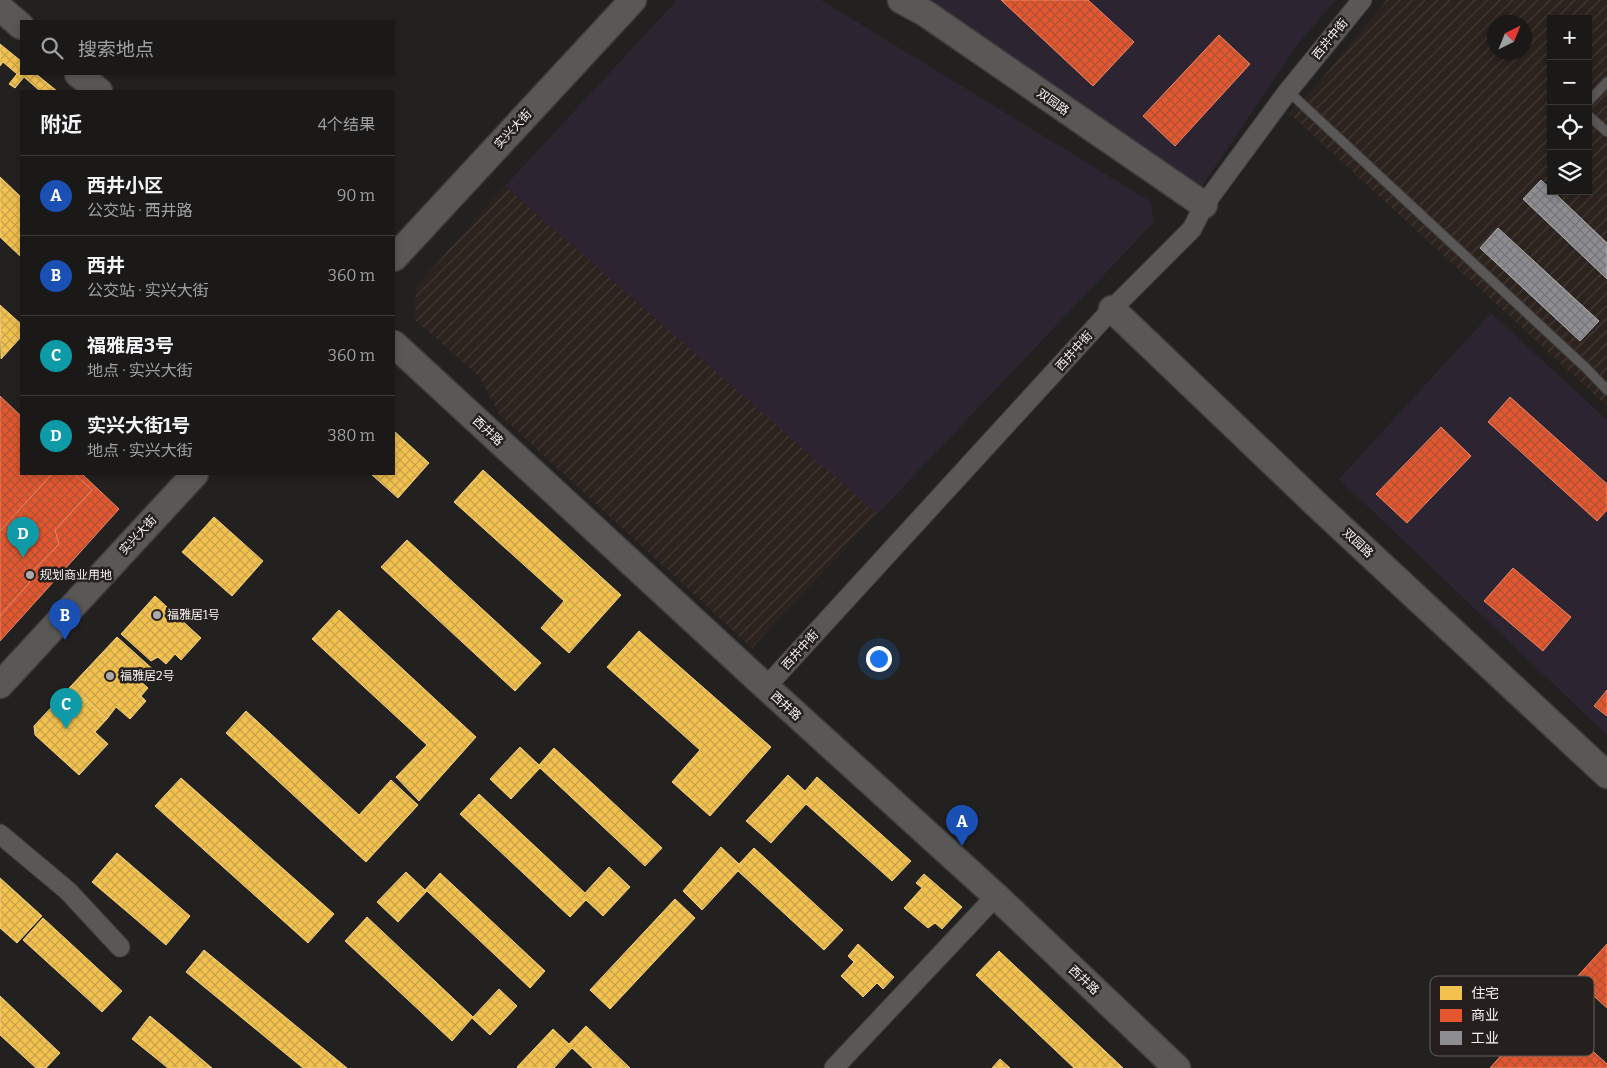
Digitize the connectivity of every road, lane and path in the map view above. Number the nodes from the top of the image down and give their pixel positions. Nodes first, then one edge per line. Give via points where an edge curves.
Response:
1 (633, 0) edge
2 (901, 0) edge
3 (1362, 0) edge
4 (0, 8) edge
5 (20, 25) edge
6 (79, 75) edge
7 (1607, 82) edge
8 (98, 90) edge
9 (1288, 91) junction
10 (1592, 98) edge
11 (1592, 119) edge
12 (1607, 132) edge
13 (1204, 205) junction
14 (395, 257) edge
15 (1112, 309) junction
16 (395, 345) edge
17 (1607, 390) edge
18 (194, 475) edge
19 (0, 685) edge
20 (766, 687) junction
21 (1607, 775) edge
22 (0, 834) edge
23 (996, 896) junction
24 (120, 947) dead end
25 (834, 1068) edge
26 (1177, 1068) edge

1 - 14 street, 实兴大街
2 - 13 street, 双园路 via 925,13
3 - 9 street, 西井中街
4 - 5 street
6 - 8 street
7 - 10 lane
9 - 13 street, 西井中街
9 - 17 lane
11 - 12 lane
13 - 15 street, 西井中街 via 1192,229
15 - 20 street, 西井中街
15 - 21 street, 双园路
16 - 20 street, 西井路
18 - 19 street, 实兴大街
20 - 23 street, 西井路
22 - 24 street via 68,891
23 - 25 street
23 - 26 street, 西井路

